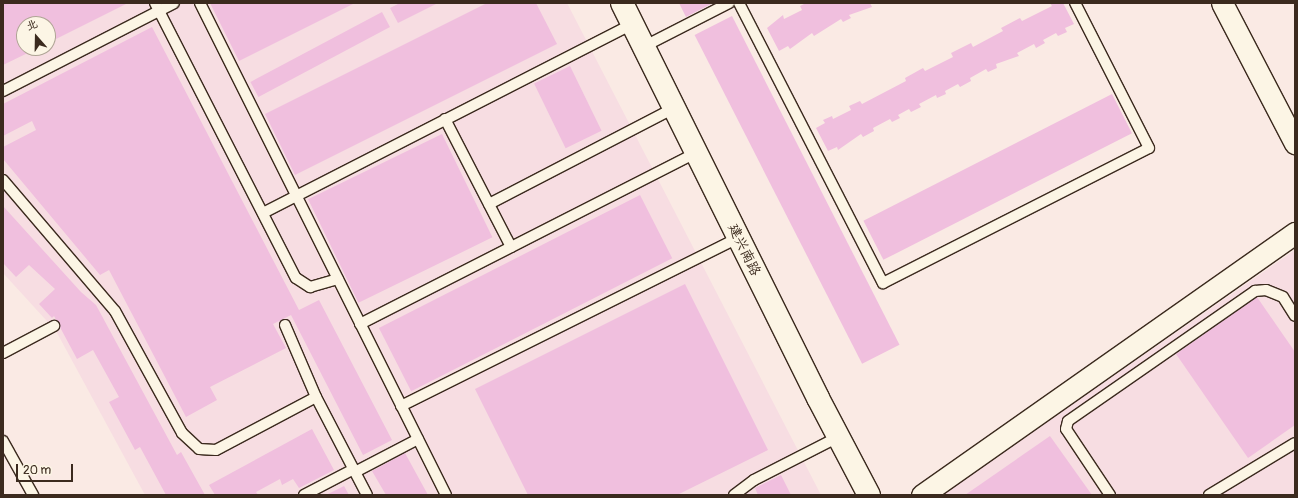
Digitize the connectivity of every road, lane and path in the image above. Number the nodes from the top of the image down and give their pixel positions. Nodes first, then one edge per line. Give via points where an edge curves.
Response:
1 (174, 3) edge
2 (200, 3) edge
3 (622, 3) edge
4 (729, 3) edge
5 (739, 3) edge
6 (1075, 3) edge
7 (1222, 3) edge
8 (157, 7) edge
9 (632, 24) junction
10 (643, 47) junction
11 (3, 91) edge
12 (674, 108) junction
13 (445, 119) junction
14 (1295, 143) edge
15 (696, 153) junction
16 (3, 180) edge
17 (296, 196) junction
18 (489, 204) junction
19 (263, 213) junction
20 (1295, 233) edge
21 (738, 238) junction
22 (511, 247) junction
23 (338, 278) junction
24 (1295, 316) edge
25 (360, 324) junction
26 (285, 325) dead end
27 (54, 326) dead end
28 (3, 353) edge
29 (316, 397) junction
30 (401, 406) junction
31 (838, 437) junction
32 (418, 439) junction
33 (3, 441) edge
34 (1295, 443) edge
35 (354, 471) junction
36 (32, 495) edge
37 (304, 495) edge
38 (367, 495) edge
39 (446, 495) edge
40 (734, 495) edge
41 (869, 495) edge
42 (922, 495) edge
43 (1110, 495) edge
44 (1209, 495) edge

1 - 8 lane
2 - 17 lane
3 - 9 street, 建兴南路
4 - 10 lane
5 - 6 lane via 883,283 1149,148
7 - 14 street
8 - 11 lane
8 - 19 lane
9 - 10 street, 建兴南路
9 - 13 lane
10 - 12 street, 建兴南路
12 - 15 street, 建兴南路
12 - 18 lane
13 - 17 lane
13 - 18 lane
15 - 21 street, 建兴南路
15 - 22 lane
16 - 29 lane via 115,311 182,433 199,449 216,450
17 - 19 lane
17 - 23 lane
18 - 22 lane
19 - 23 lane via 296,278 302,284 310,287
20 - 42 street
21 - 30 lane
21 - 31 street, 建兴南路
22 - 25 lane
23 - 25 lane
24 - 43 lane via 1283,297 1266,290 1255,292 1068,421 1066,429
25 - 30 lane
26 - 29 lane
27 - 28 lane
29 - 35 lane
30 - 32 lane
31 - 40 lane via 754,480
31 - 41 street, 建兴南路
32 - 35 lane
32 - 39 lane
33 - 36 lane
34 - 44 lane
35 - 37 lane
35 - 38 lane

